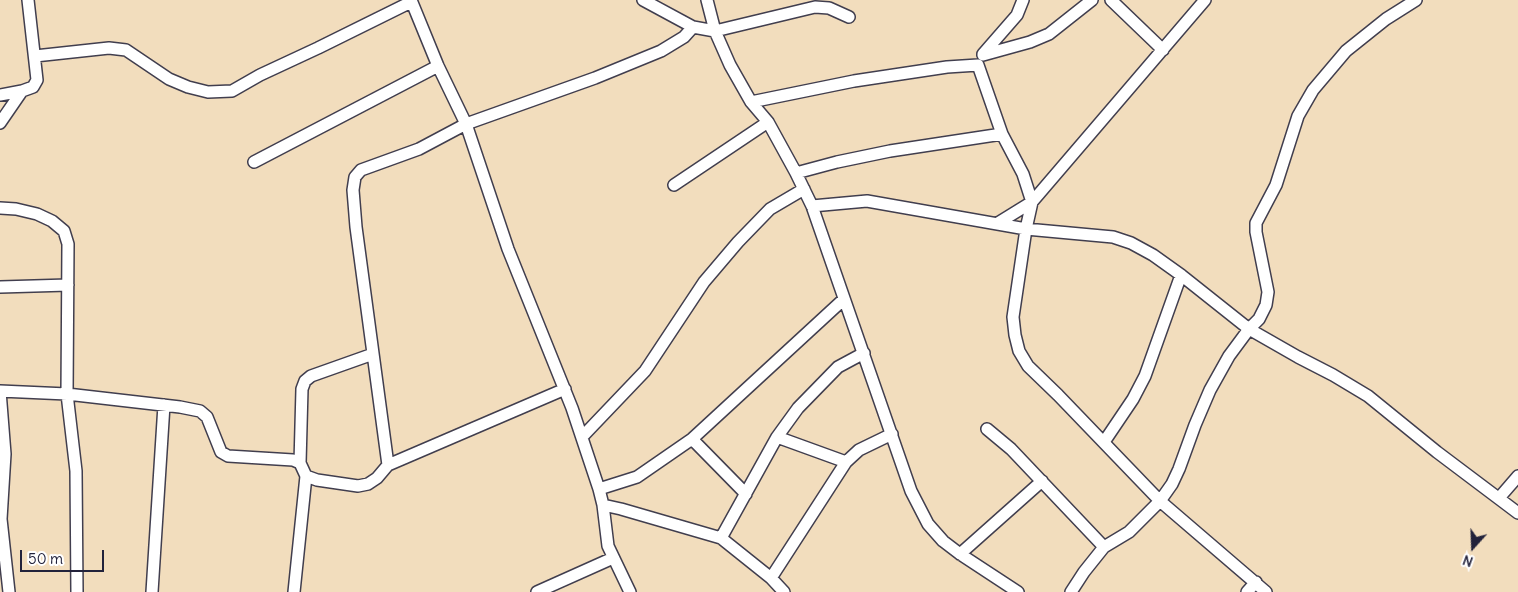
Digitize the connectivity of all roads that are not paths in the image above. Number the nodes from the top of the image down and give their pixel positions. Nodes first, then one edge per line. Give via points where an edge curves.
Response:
1 (28, 0) edge
2 (643, 0) edge
3 (707, 0) edge
4 (1023, 0) edge
5 (1092, 0) edge
6 (1111, 0) edge
7 (1204, 0) edge
8 (1416, 0) edge
9 (411, 1) edge
10 (849, 17) dead end
11 (693, 27) junction
12 (715, 31) junction
13 (1163, 50) junction
14 (35, 56) junction
15 (980, 60) junction
16 (438, 66) junction
17 (22, 92) junction
18 (0, 95) edge
19 (751, 102) junction
20 (768, 122) junction
21 (0, 123) edge
22 (466, 124) junction
23 (1002, 134) junction
24 (254, 162) dead end
25 (796, 173) junction
26 (674, 185) dead end
27 (804, 189) junction
28 (1032, 202) junction
29 (812, 206) junction
30 (0, 208) edge
31 (998, 223) junction
32 (1026, 229) junction
33 (1181, 275) junction
34 (68, 285) junction
35 (0, 287) edge
36 (844, 299) junction
37 (1249, 329) junction
38 (864, 353) junction
39 (373, 354) junction
40 (566, 389) junction
41 (0, 391) edge
42 (67, 394) junction
43 (164, 405) junction
44 (987, 429) dead end
45 (892, 434) junction
46 (582, 437) junction
47 (777, 437) junction
48 (692, 439) junction
49 (1104, 442) junction
50 (846, 462) junction
51 (300, 463) junction
52 (388, 465) junction
53 (306, 476) junction
54 (1518, 476) edge
55 (1042, 481) junction
56 (599, 489) junction
57 (746, 494) junction
58 (1500, 498) junction
59 (1160, 501) junction
60 (602, 505) junction
61 (1518, 513) edge
62 (722, 538) junction
63 (1104, 547) junction
64 (960, 554) junction
65 (613, 558) junction
66 (771, 578) junction
67 (1256, 582) junction
68 (6, 585) edge
69 (77, 592) edge
70 (152, 592) edge
71 (294, 592) edge
72 (537, 592) edge
73 (630, 592) edge
74 (784, 592) edge
75 (1018, 592) edge
76 (1072, 592) edge
77 (1248, 592) edge
78 (1266, 592) edge

1 - 14 street
2 - 11 street
3 - 12 street
4 - 15 street via 1017,15
5 - 15 street via 1049,34
6 - 13 street
7 - 13 street
8 - 37 street via 1346,51 1313,90 1298,116 1276,185 1256,223 1268,292 1266,305
9 - 14 street via 232,91 208,92 188,86 169,78 126,50 109,48
9 - 16 street
10 - 12 street via 829,8 815,7
11 - 12 street
11 - 22 street via 684,37 661,51
12 - 19 street
13 - 28 street
14 - 17 street via 37,80 33,87
15 - 19 street
15 - 23 street
16 - 22 street
16 - 24 street
17 - 18 street
17 - 21 street
19 - 20 street
20 - 25 street
20 - 26 street
22 - 39 street via 419,149 361,170 355,177 356,227
22 - 40 street via 508,249
23 - 25 street via 890,151
23 - 28 street via 1023,174
25 - 27 street
27 - 29 street
27 - 46 street via 770,209 738,242 704,282 646,372
28 - 31 street
28 - 32 street
29 - 31 street via 867,201
29 - 36 street
30 - 34 street via 37,214 64,231 68,244
31 - 32 street
32 - 33 street via 1113,237 1153,255
32 - 49 street via 1013,317 1019,351 1028,366
33 - 37 street
33 - 49 street via 1144,376 1133,399
34 - 35 street
34 - 42 street
36 - 38 street
36 - 48 street
37 - 58 street via 1368,396
37 - 59 street via 1210,390 1179,469
38 - 45 street
38 - 47 street via 838,366 798,408
39 - 51 street via 304,381
39 - 52 street
40 - 46 street
40 - 52 street
41 - 42 street
41 - 68 street via 5,454 1,519
42 - 43 street
42 - 69 street via 76,471
43 - 51 street via 200,411 207,417 221,452 228,456
43 - 70 street
44 - 55 street
45 - 50 street via 858,450
45 - 64 street via 911,491 928,524
46 - 56 street
47 - 50 street
47 - 57 street
48 - 56 street via 637,477
48 - 57 street
49 - 59 street
50 - 66 street
51 - 53 street
52 - 53 street via 377,478 358,486
53 - 71 street
54 - 58 street
55 - 63 street
55 - 64 street
56 - 60 street
57 - 62 street
58 - 61 street
59 - 63 street via 1129,532
59 - 67 street
60 - 62 street
60 - 65 street via 605,536
62 - 66 street
63 - 76 street
64 - 75 street
65 - 72 street
65 - 73 street
66 - 74 street
67 - 77 street
67 - 78 street

